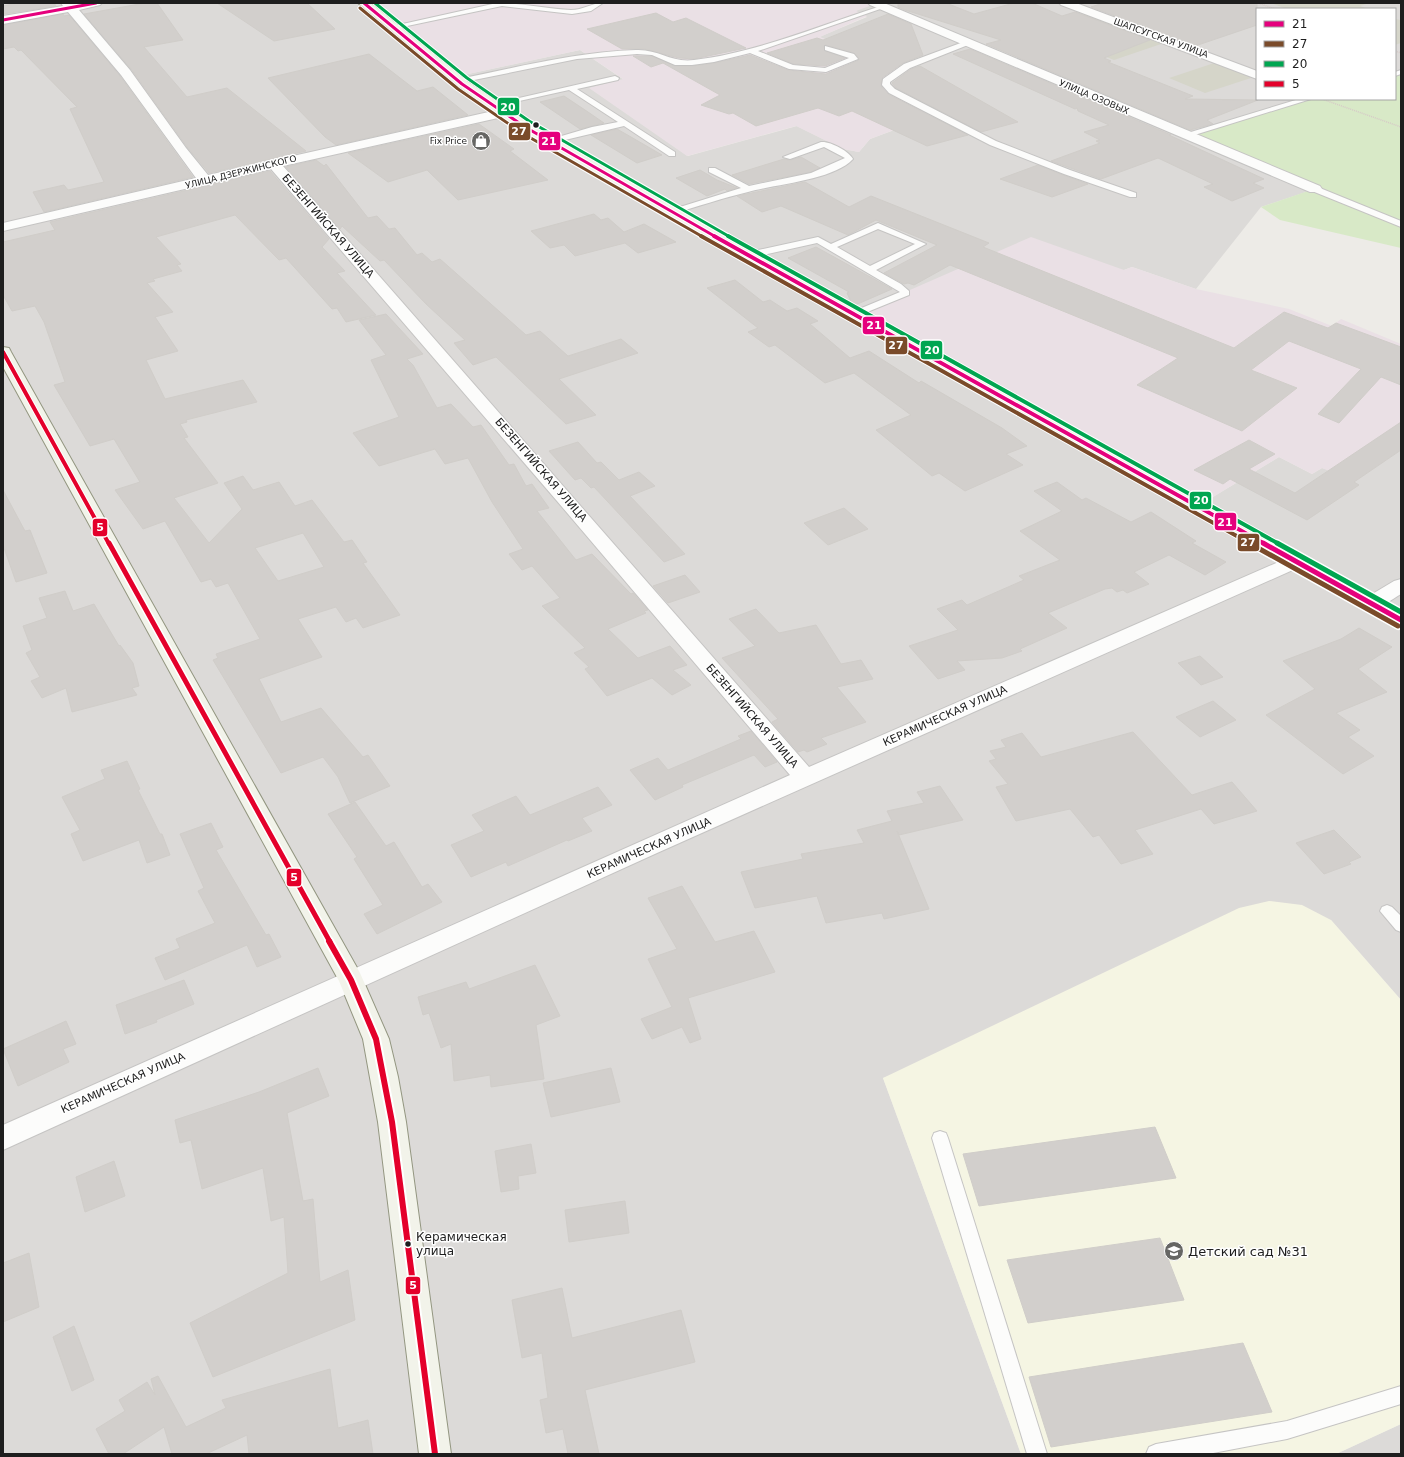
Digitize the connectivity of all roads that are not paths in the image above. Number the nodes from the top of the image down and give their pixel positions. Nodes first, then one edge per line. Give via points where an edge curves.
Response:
1 (96, 3) edge
2 (364, 3) edge
3 (600, 3) edge
4 (1065, 3) edge
5 (503, 4) edge
6 (69, 5) edge
7 (879, 5) edge
8 (3, 20) edge
9 (394, 27) junction
10 (969, 43) junction
11 (828, 48) dead end
12 (751, 52) junction
13 (1256, 75) edge
14 (615, 78) dead end
15 (459, 81) junction
16 (571, 88) junction
17 (1304, 100) edge
18 (497, 109) junction
19 (625, 123) junction
20 (1185, 136) junction
21 (551, 142) junction
22 (672, 154) dead end
23 (787, 157) dead end
24 (274, 164) junction
25 (712, 170) dead end
26 (206, 181) junction
27 (748, 189) junction
28 (1315, 189) joint
29 (1133, 195) dead end
30 (671, 211) junction
31 (1401, 224) edge
32 (3, 228) edge
33 (831, 247) junction
34 (748, 255) junction
35 (869, 270) junction
36 (855, 314) junction
37 (3, 352) edge
38 (1296, 562) junction
39 (1401, 585) edge
40 (1371, 603) junction
41 (1401, 620) edge
42 (806, 778) junction
43 (1387, 911) dead end
44 (1401, 926) edge
45 (351, 980) junction
46 (3, 1138) edge
47 (940, 1138) dead end
48 (1401, 1395) edge
49 (435, 1454) edge
50 (1037, 1454) edge
51 (1156, 1454) edge

1 - 6 street
2 - 9 street
3 - 5 lane via 588,10 572,12
4 - 13 street, ШАПСУГСКАЯ УЛИЦА
5 - 9 lane
6 - 8 street
6 - 26 street via 94,32
7 - 10 street, УЛИЦА ОЗОВЫХ
7 - 12 lane
9 - 15 street
10 - 20 street, УЛИЦА ОЗОВЫХ
10 - 29 lane via 907,66 886,81 886,85 898,94 993,143
11 - 12 lane via 854,59 826,70 792,67
12 - 15 lane via 684,63 675,63 646,52 577,57
14 - 16 lane
15 - 18 street
16 - 18 lane
16 - 19 lane
17 - 20 lane
18 - 21 street
18 - 24 street, УЛИЦА ДЗЕРЖИНСКОГО
19 - 21 lane
19 - 22 lane
20 - 28 street, УЛИЦА ОЗОВЫХ
21 - 30 street
23 - 27 lane via 824,144 847,155 849,159 825,171
24 - 26 street, УЛИЦА ДЗЕРЖИНСКОГО
24 - 42 street, БЕЗЕНГИЙСКАЯ УЛИЦА
25 - 27 lane
26 - 32 street, УЛИЦА ДЗЕРЖИНСКОГО
27 - 30 lane
28 - 31 lane
30 - 34 street
33 - 34 lane via 818,240
33 - 35 lane
33 - 35 lane via 878,226 922,244
34 - 36 street
35 - 36 lane via 906,293
36 - 38 street
37 - 45 street
38 - 40 street
38 - 42 street, КЕРАМИЧЕСКАЯ УЛИЦА
39 - 40 street
40 - 41 street
42 - 45 street, КЕРАМИЧЕСКАЯ УЛИЦА
43 - 44 lane
45 - 46 street, КЕРАМИЧЕСКАЯ УЛИЦА
45 - 49 street via 376,1040 392,1122
47 - 50 lane
48 - 51 lane via 1287,1430

